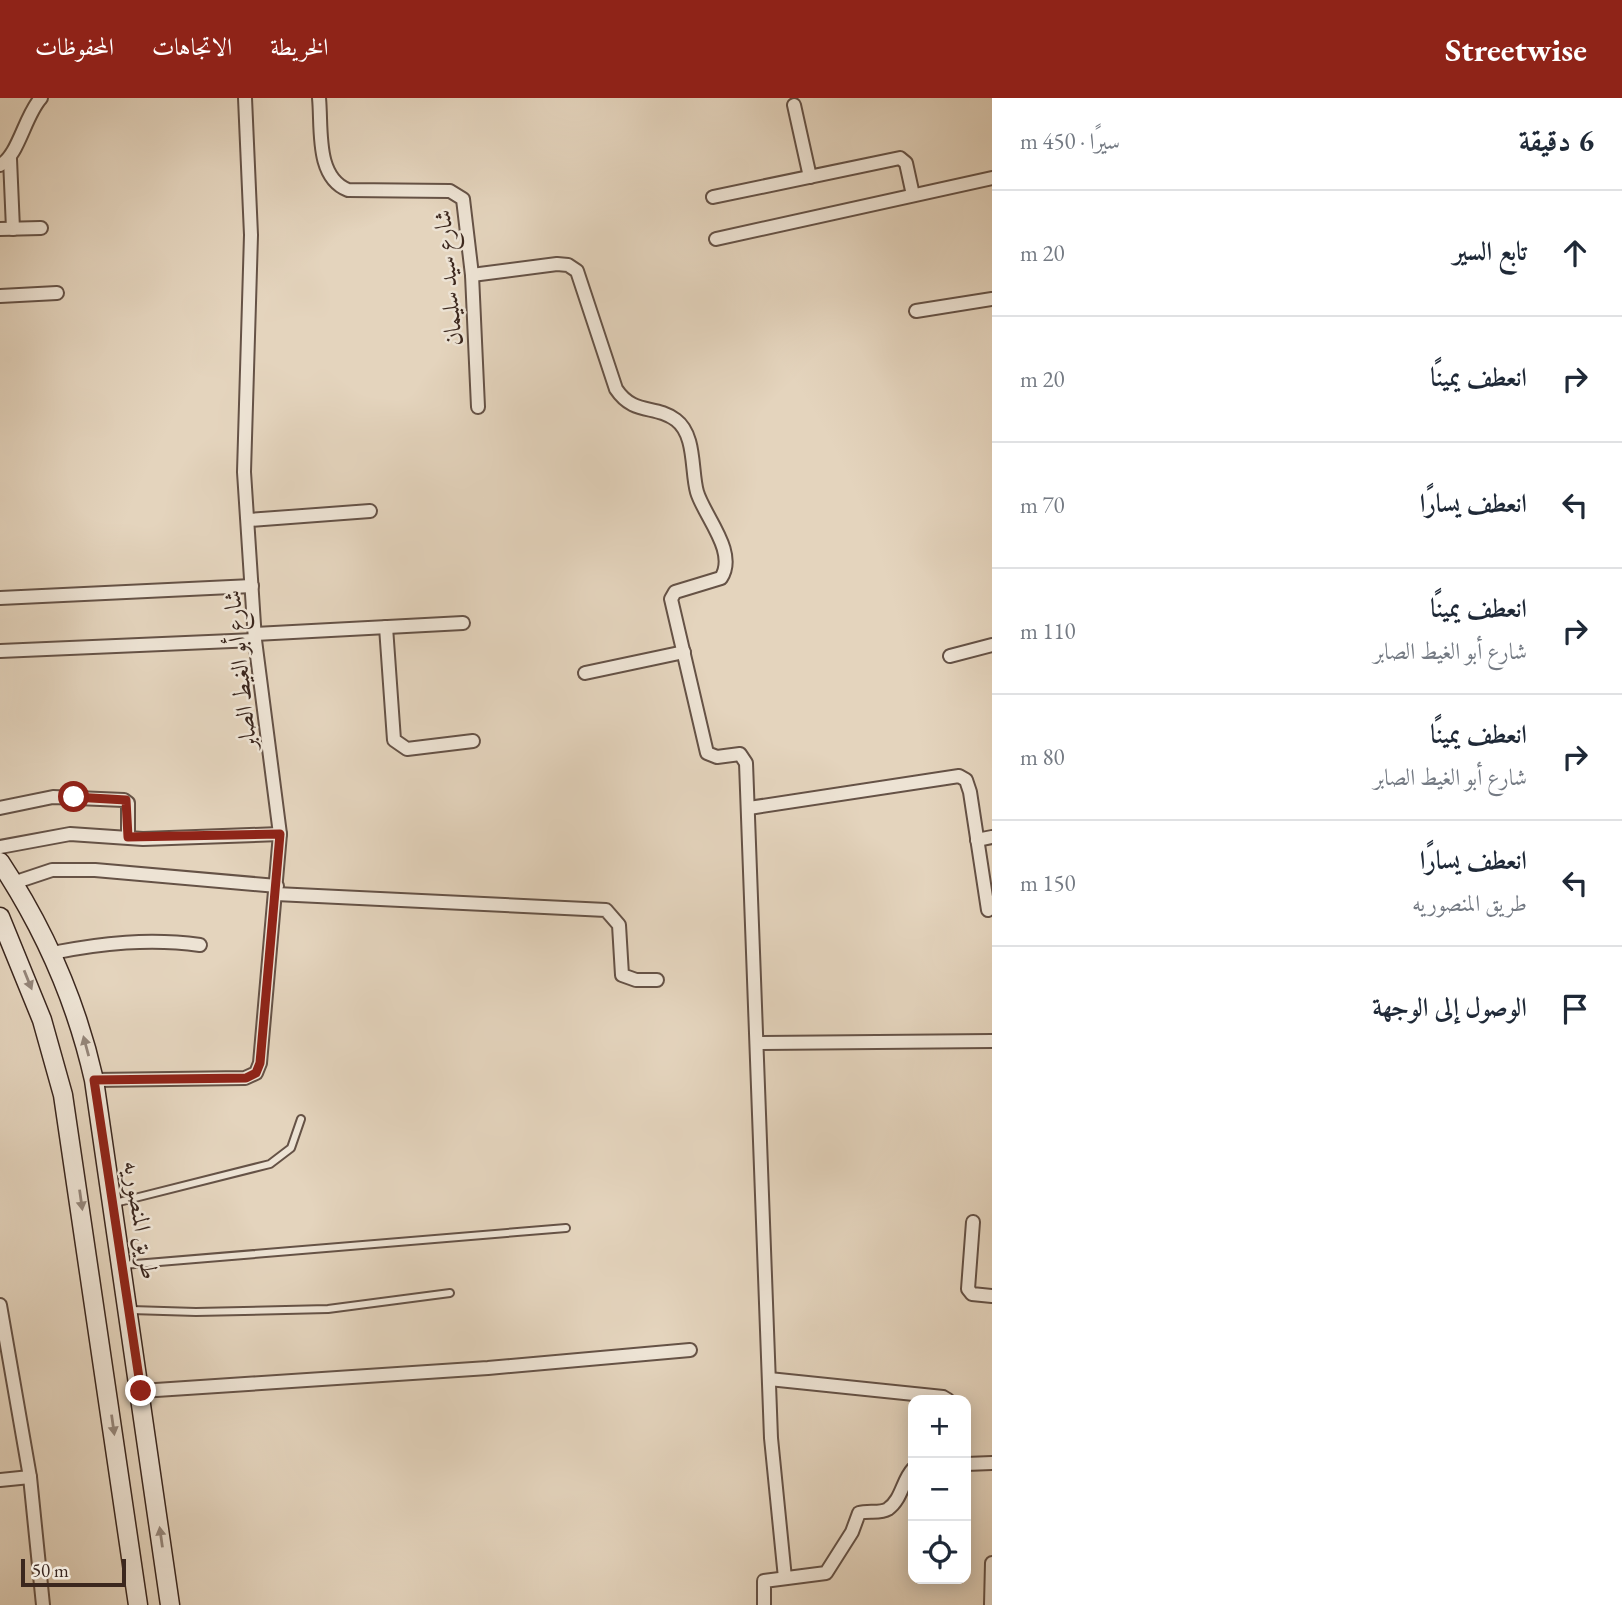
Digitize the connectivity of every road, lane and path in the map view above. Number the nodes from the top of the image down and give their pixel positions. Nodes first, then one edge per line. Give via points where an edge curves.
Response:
1 (41, 98) edge
2 (245, 98) edge
3 (319, 98) edge
4 (793, 105) dead end
5 (5, 162) edge
6 (810, 177) junction
7 (992, 178) edge
8 (913, 195) junction
9 (713, 197) dead end
10 (41, 228) dead end
11 (6, 229) edge
12 (716, 239) dead end
13 (472, 275) junction
14 (57, 293) dead end
15 (0, 296) edge
16 (992, 299) edge
17 (916, 312) dead end
18 (478, 407) dead end
19 (370, 511) dead end
20 (249, 520) junction
21 (252, 586) junction
22 (0, 598) edge
23 (463, 624) dead end
24 (386, 627) junction
25 (255, 637) junction
26 (992, 645) edge
27 (0, 651) edge
28 (684, 652) junction
29 (950, 656) dead end
30 (585, 673) dead end
31 (473, 741) dead end
32 (0, 808) edge
33 (749, 808) junction
34 (280, 834) junction
35 (128, 837) junction
36 (992, 837) edge
37 (977, 840) junction
38 (0, 846) edge
39 (0, 862) edge
40 (13, 883) junction
41 (277, 890) junction
42 (988, 910) dead end
43 (0, 917) edge
44 (200, 945) dead end
45 (52, 953) junction
46 (657, 980) dead end
47 (992, 1041) edge
48 (758, 1043) junction
49 (94, 1080) junction
50 (300, 1119) dead end
51 (104, 1143) junction
52 (73, 1147) junction
53 (113, 1203) junction
54 (973, 1222) dead end
55 (566, 1228) dead end
56 (123, 1265) junction
57 (450, 1293) dead end
58 (992, 1296) edge
59 (0, 1305) edge
60 (129, 1310) junction
61 (690, 1350) dead end
62 (769, 1379) junction
63 (141, 1391) junction
64 (924, 1395) edge
65 (992, 1463) edge
66 (971, 1464) edge
67 (30, 1477) junction
68 (908, 1479) edge
69 (0, 1480) edge
70 (992, 1563) edge
71 (785, 1578) junction
72 (43, 1605) edge
73 (138, 1605) edge
74 (170, 1605) edge
75 (764, 1605) edge
76 (991, 1605) edge

1 - 5 street
2 - 20 street, شارع أبو الغيط الصابر via 251,235 244,456
3 - 13 street, شارع سيد سليمان via 326,171 331,180 348,190 457,193 466,206
4 - 6 street
5 - 11 street
6 - 8 street via 900,158 906,163
6 - 9 street
7 - 8 street
8 - 12 street
10 - 11 street
13 - 18 street, شارع سيد سليمان
13 - 28 street via 557,264 577,271 623,400 676,420 686,431 698,496 718,531 725,568 717,581 672,595
14 - 15 street
16 - 17 street
19 - 20 street
20 - 21 street, شارع أبو الغيط الصابر
21 - 22 street
21 - 25 street, شارع أبو الغيط الصابر
23 - 24 street
24 - 25 street
24 - 31 street via 397,744 407,749
25 - 27 street
25 - 34 street, شارع أبو الغيط الصابر
26 - 29 street
28 - 30 street
28 - 33 street via 705,748 711,756 744,758
32 - 35 street via 53,797 124,800 128,803
33 - 37 street via 959,776 966,780 970,792
33 - 48 street
34 - 35 street
34 - 41 street, شارع أبو الغيط الصابر
35 - 38 street via 70,834
36 - 37 street
37 - 42 street
39 - 40 main road, طريق المنصوريه
40 - 41 street via 52,870 95,870
40 - 45 main road, طريق المنصوريه
41 - 46 street via 606,910 619,925 622,975
41 - 49 street, شارع أبو الغيط الصابر via 256,1073 246,1078
43 -> 52 main road via 42,1020
44 - 45 street via 103,943
49 -> 45 main road, طريق المنصوريه via 81,1026
47 - 48 street
48 - 62 street
49 - 51 main road, طريق المنصوريه
50 - 53 lane via 291,1148 270,1164
51 - 52 main road
51 - 53 main road, طريق المنصوريه
52 -> 73 main road
53 - 56 main road, طريق المنصوريه
54 - 58 street via 968,1289 972,1294
55 - 56 lane
56 - 60 main road, طريق المنصوريه
57 - 60 lane via 328,1309
59 - 67 street
60 - 63 main road, طريق المنصوريه
61 - 63 street
62 - 64 street
62 - 71 street
74 -> 63 main road, طريق المنصوريه
65 - 66 street
67 - 69 street
67 - 72 street
68 - 71 street via 885,1511 859,1513 826,1573
70 - 76 street
71 - 75 street via 764,1581

